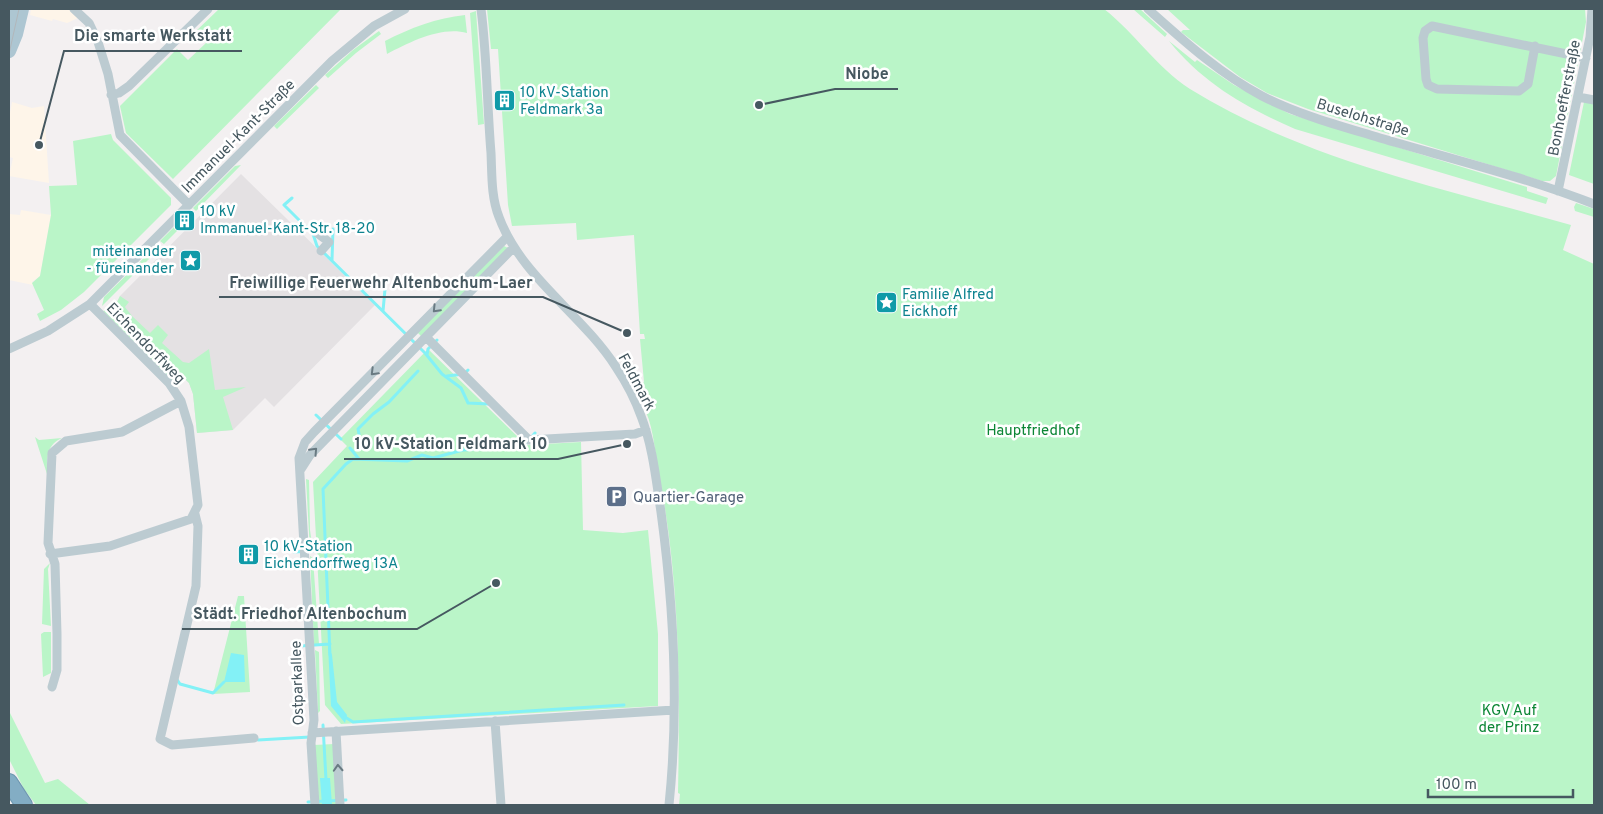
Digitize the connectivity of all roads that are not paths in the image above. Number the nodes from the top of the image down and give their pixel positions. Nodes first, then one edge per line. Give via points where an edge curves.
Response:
1 (12, 9) edge
2 (22, 9) edge
3 (74, 9) edge
4 (208, 9) edge
5 (405, 9) edge
6 (481, 9) edge
7 (1148, 9) edge
8 (1592, 9) edge
9 (9, 22) edge
10 (1534, 46) junction
11 (9, 51) edge
12 (1586, 58) junction
13 (111, 95) junction
14 (1578, 97) junction
15 (1594, 100) edge
16 (490, 137) junction
17 (478, 138) dead end
18 (1558, 191) junction
19 (1594, 204) edge
20 (189, 205) junction
21 (317, 233) dead end
22 (507, 237) junction
23 (514, 248) junction
24 (322, 251) dead end
25 (90, 304) junction
26 (426, 337) junction
27 (9, 339) edge
28 (24, 340) junction
29 (9, 349) edge
30 (180, 401) junction
31 (646, 430) junction
32 (301, 470) junction
33 (195, 514) junction
34 (50, 554) junction
35 (52, 687) dead end
36 (674, 710) junction
37 (495, 721) junction
38 (336, 731) junction
39 (312, 734) junction
40 (254, 738) dead end
41 (9, 782) edge
42 (24, 805) edge
43 (315, 805) edge
44 (340, 805) edge
45 (501, 805) edge
46 (669, 805) edge

1 - 9 main road
2 - 11 main road
3 - 13 street via 94,32 108,74
4 - 13 street via 129,86
5 - 20 street, Immanuel-Kant-Straße via 355,40
6 - 16 street, Feldmark
7 - 18 street, Buselohstraße via 1203,57 1235,80 1278,103 1330,123
8 - 12 street, Bonhoefferstraße
10 - 10 street via 1432,26 1425,31 1423,38 1428,85 1437,89 1519,91 1528,84
10 - 12 street
12 - 14 street, Bonhoefferstraße
13 - 20 street via 122,139
14 - 15 street
14 - 18 street, Bonhoefferstraße
16 - 17 street
16 - 22 street, Feldmark via 494,194
18 - 19 street, Buselohstraße
20 - 25 street, Immanuel-Kant-Straße
21 - 24 street via 329,242
22 - 23 street, Feldmark
22 -> 32 street, Ostparkallee via 305,442 300,453
23 - 26 street
23 - 31 street, Feldmark via 615,365
25 - 28 street, Immanuel-Kant-Straße via 54,328
25 - 30 street, Eichendorffweg via 168,383
26 - 31 street via 529,440 635,434
32 -> 26 street via 310,455
27 - 28 street, Immanuel-Kant-Straße
28 - 29 street, Immanuel-Kant-Straße
30 - 33 street, Eichendorffweg via 186,413 192,453 198,505
30 - 34 street, Eichendorffweg via 122,432 66,441 52,453
31 - 36 street, Feldmark via 666,544 674,655
32 - 39 street, Ostparkallee via 314,720
33 - 34 street via 110,546
33 - 40 street, Eichendorffweg via 198,526 196,586 160,739 172,745
34 - 35 street, Eichendorffweg via 55,564 57,634 57,670
36 - 37 street
36 - 46 street, Feldmark
37 - 38 street
37 - 45 street
38 - 39 street
44 -> 38 street
39 - 43 street, Ostparkallee
41 - 42 highway

